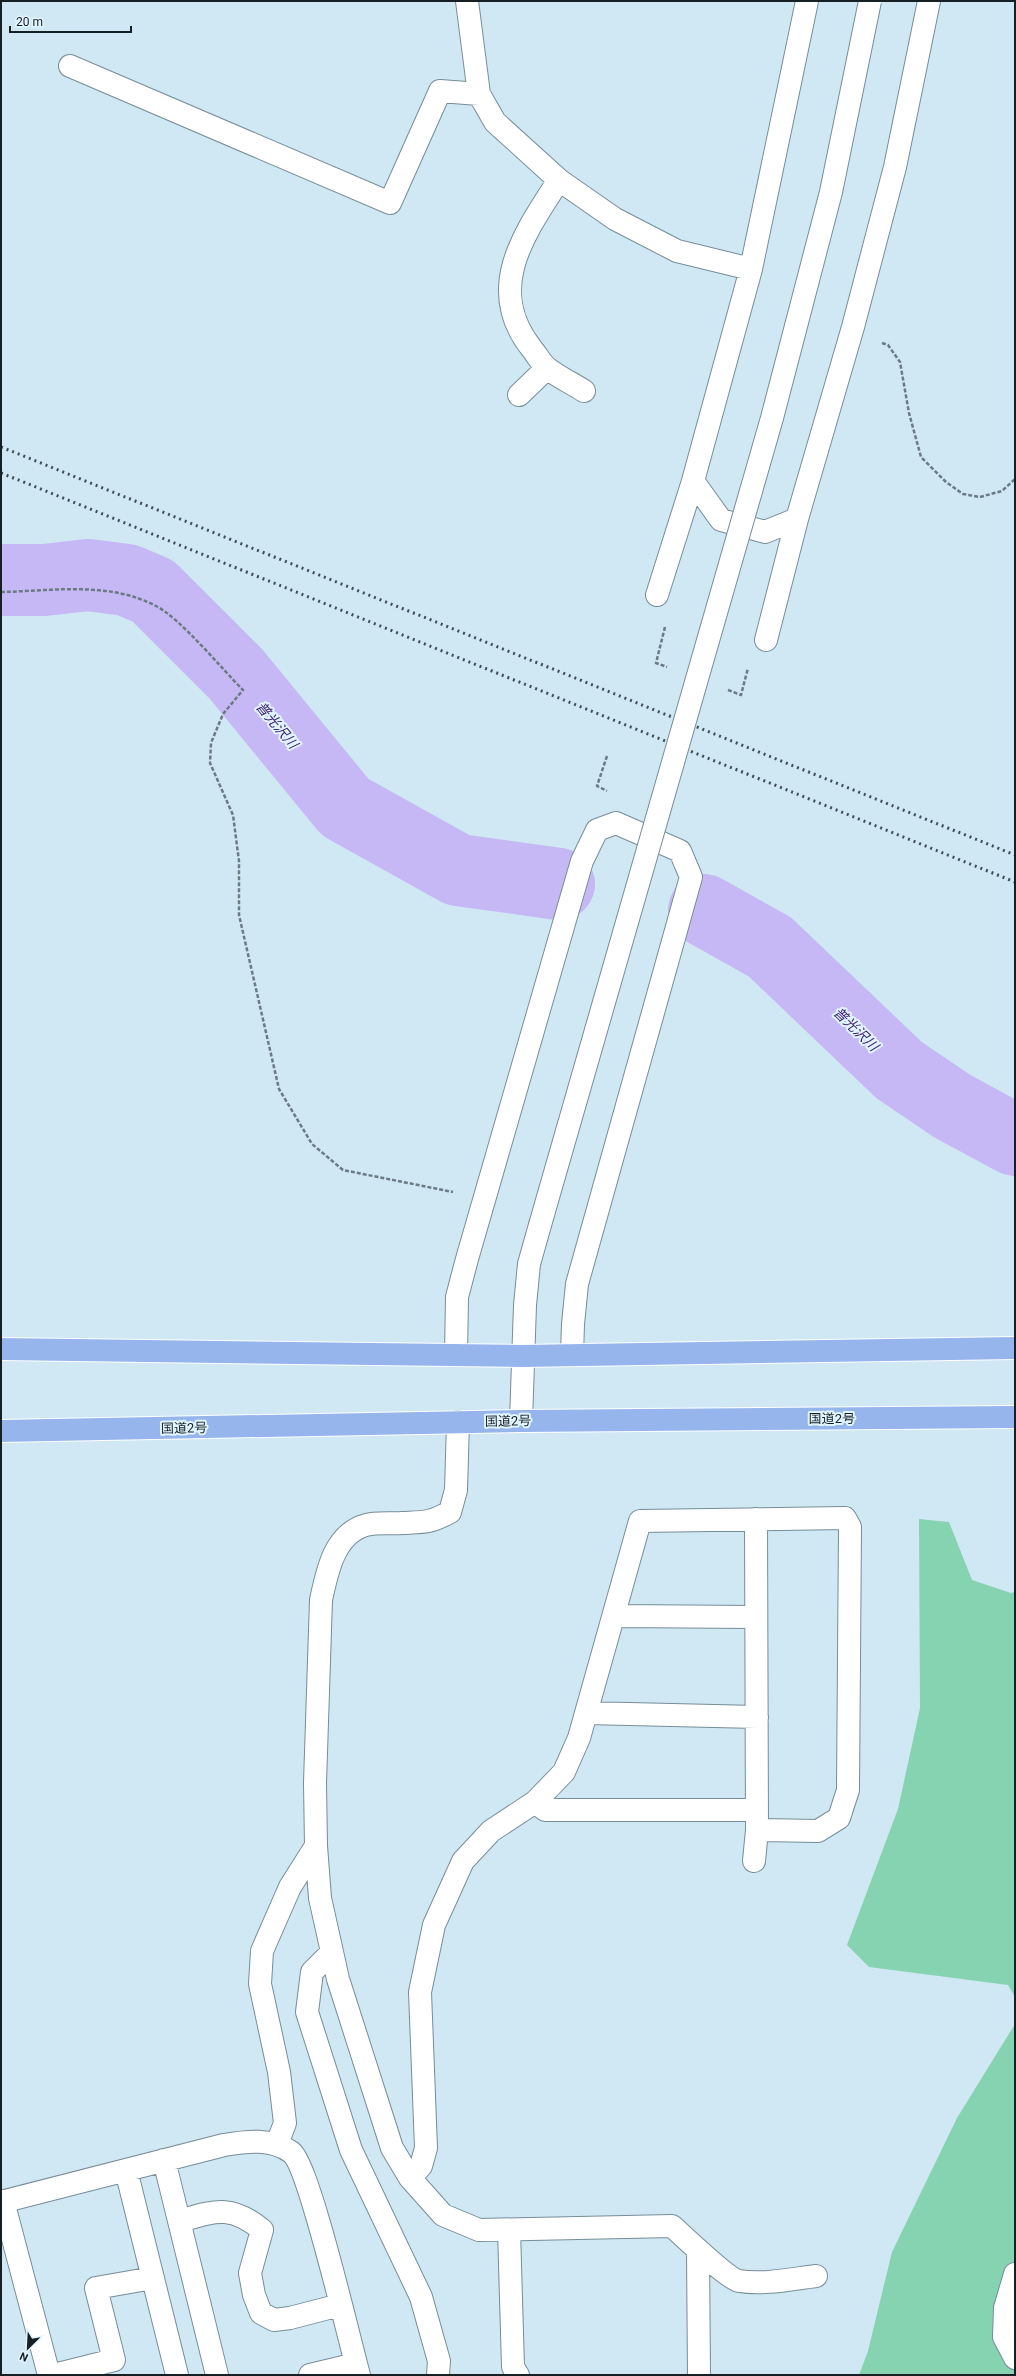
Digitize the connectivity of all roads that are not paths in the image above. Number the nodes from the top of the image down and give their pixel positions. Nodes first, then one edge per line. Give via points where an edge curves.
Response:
1 (467, 1) edge
2 (807, 1) edge
3 (870, 1) edge
4 (929, 1) edge
5 (70, 66) dead end
6 (479, 94) junction
7 (559, 180) junction
8 (751, 269) junction
9 (547, 368) junction
10 (584, 391) dead end
11 (519, 396) dead end
12 (693, 481) junction
13 (797, 519) junction
14 (658, 596) dead end
15 (766, 640) dead end
16 (1015, 1348) edge
17 (1, 1349) edge
18 (456, 1355) junction
19 (572, 1355) junction
20 (522, 1356) junction
21 (1015, 1417) edge
22 (520, 1421) junction
23 (458, 1422) junction
24 (1, 1431) edge
25 (756, 1519) junction
26 (614, 1616) junction
27 (756, 1617) junction
28 (586, 1713) junction
29 (757, 1717) junction
30 (535, 1802) junction
31 (757, 1820) junction
32 (316, 1846) junction
33 (754, 1861) dead end
34 (332, 1952) junction
35 (277, 2144) junction
36 (164, 2160) junction
37 (126, 2170) junction
38 (410, 2178) junction
39 (2, 2202) edge
40 (179, 2221) junction
41 (509, 2230) junction
42 (698, 2250) junction
43 (9, 2256) edge
44 (1015, 2274) edge
45 (816, 2276) dead end
46 (153, 2278) junction
47 (340, 2305) junction
48 (1015, 2358) edge
49 (357, 2370) edge
50 (49, 2375) edge
51 (54, 2375) edge
52 (177, 2375) edge
53 (216, 2375) edge
54 (310, 2375) edge
55 (438, 2375) edge
56 (518, 2375) edge
57 (699, 2375) edge

1 - 6 street
2 - 8 street
3 - 20 street, bridge via 831,192 772,418 529,1264
4 - 13 street via 895,167 853,328
5 - 6 street via 390,203 440,91
6 - 7 street via 495,122
7 - 8 street via 615,218 677,251
7 - 9 street via 527,230 514,260 509,296 519,333
8 - 12 street
9 - 10 street
9 - 11 street
12 - 13 street via 721,520 765,532
12 - 14 street
13 - 15 street
16 - 19 highway
17 - 18 highway
18 - 19 street via 457,1297 582,861 597,830 616,823 680,851 692,877 577,1284
18 - 20 highway
19 - 20 highway
20 - 22 street
21 - 22 highway, 国道2号
22 - 23 highway, 国道2号
23 - 24 highway, 国道2号
23 - 32 street via 456,1490 450,1512 434,1521 366,1525 349,1534 336,1550 327,1571 321,1600 315,1783
25 - 26 street via 640,1521
25 - 27 street
25 - 31 street via 845,1518 850,1528 848,1790 840,1818 818,1831
26 - 27 street
26 - 28 street
27 - 29 street
28 - 29 street
28 - 30 street via 579,1738 564,1772
29 - 31 street
30 - 31 street via 545,1810
30 - 38 street via 491,1831 463,1861 434,1926 420,1992 426,2148 421,2166
31 - 33 street
32 - 34 street via 320,1898
32 - 35 street via 290,1887 262,1951 260,1984 279,2072 284,2123
34 - 38 street via 338,1979 392,2148
34 - 55 street via 312,1972 307,2012 351,2150 421,2297 439,2361
35 - 36 street via 248,2140
35 - 47 street via 293,2153 308,2183
36 - 37 street
36 - 40 street
37 - 39 street
37 - 46 street
38 - 41 street via 443,2215 479,2230
39 - 43 street
40 - 47 street via 204,2214 230,2211 253,2222 262,2230 250,2273 254,2295 261,2312 274,2320
40 - 53 street
41 - 42 street via 672,2226
41 - 56 street via 513,2367
42 - 45 street via 737,2281 771,2281
42 - 57 street
43 - 50 street
44 - 48 street via 1005,2308 1004,2337
46 - 51 street via 96,2288 114,2360
46 - 52 street
47 - 49 street
49 - 54 street

